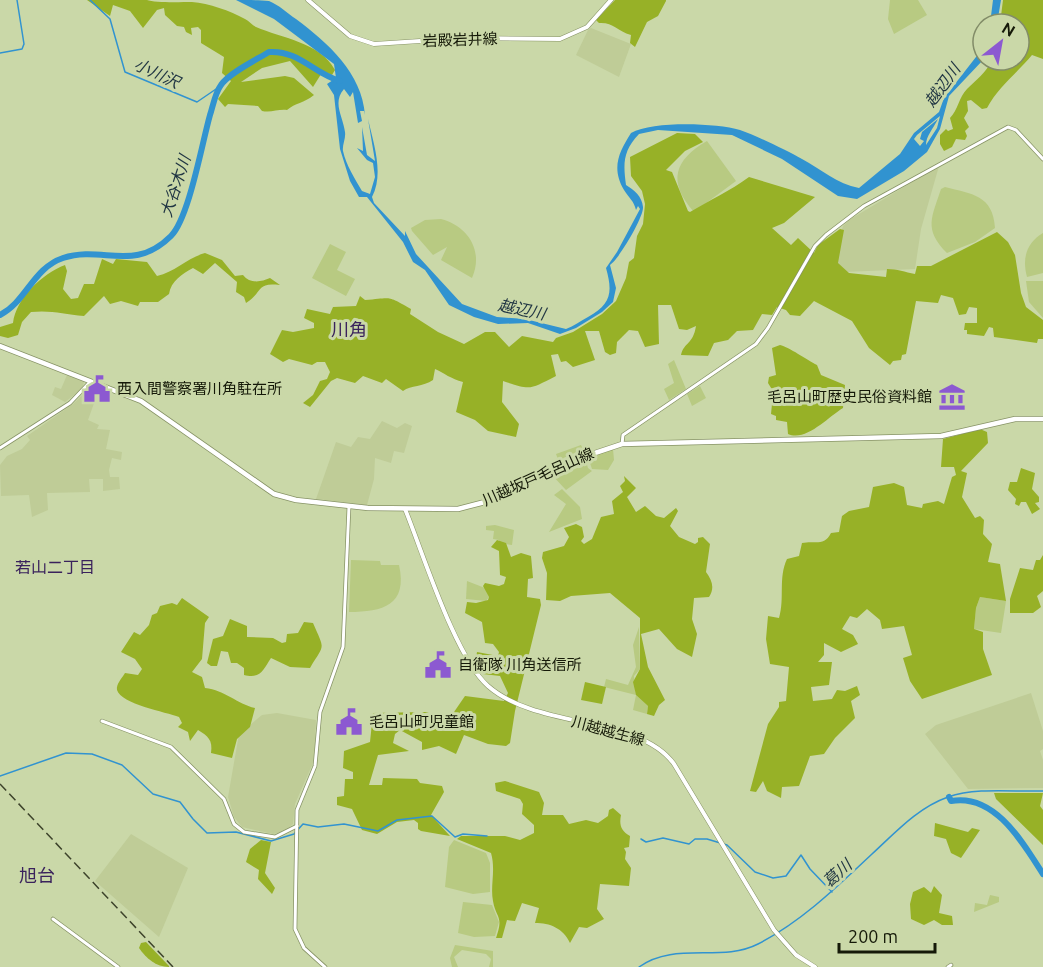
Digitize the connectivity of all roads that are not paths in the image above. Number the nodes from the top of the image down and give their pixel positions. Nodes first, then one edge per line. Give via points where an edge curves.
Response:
1 (308, 0) edge
2 (611, 0) edge
3 (1043, 159) edge
4 (0, 346) edge
5 (91, 381) junction
6 (1043, 419) edge
7 (622, 444) junction
8 (0, 448) edge
9 (349, 506) junction
10 (405, 510) junction
11 (102, 722) dead end
12 (297, 826) junction
13 (53, 919) dead end
14 (118, 967) edge
15 (325, 967) edge
16 (815, 967) edge

1 - 2 main road, 岩殿岩井線 via 350,36 374,44 466,38 560,39 587,27
3 - 7 street via 1016,130 1008,127 864,206 815,246 756,344 623,435
4 - 5 main road, 川越坂戸毛呂山線
5 - 8 street via 70,403
5 - 9 main road, 川越坂戸毛呂山線 via 151,407 276,495
6 - 7 main road, 川越坂戸毛呂山線 via 1015,419 941,436
7 - 10 main road, 川越坂戸毛呂山線 via 476,505 447,511
9 - 10 main road, 川越坂戸毛呂山線
9 - 12 street via 343,647 320,712 316,759 298,801
10 - 16 main road, 川越越生線 via 467,660 480,678 500,695 525,708 641,738 662,750 776,932 796,955
11 - 12 street via 177,751 224,799 234,824 244,832 275,837
12 - 15 street via 295,929 304,948
13 - 14 street

